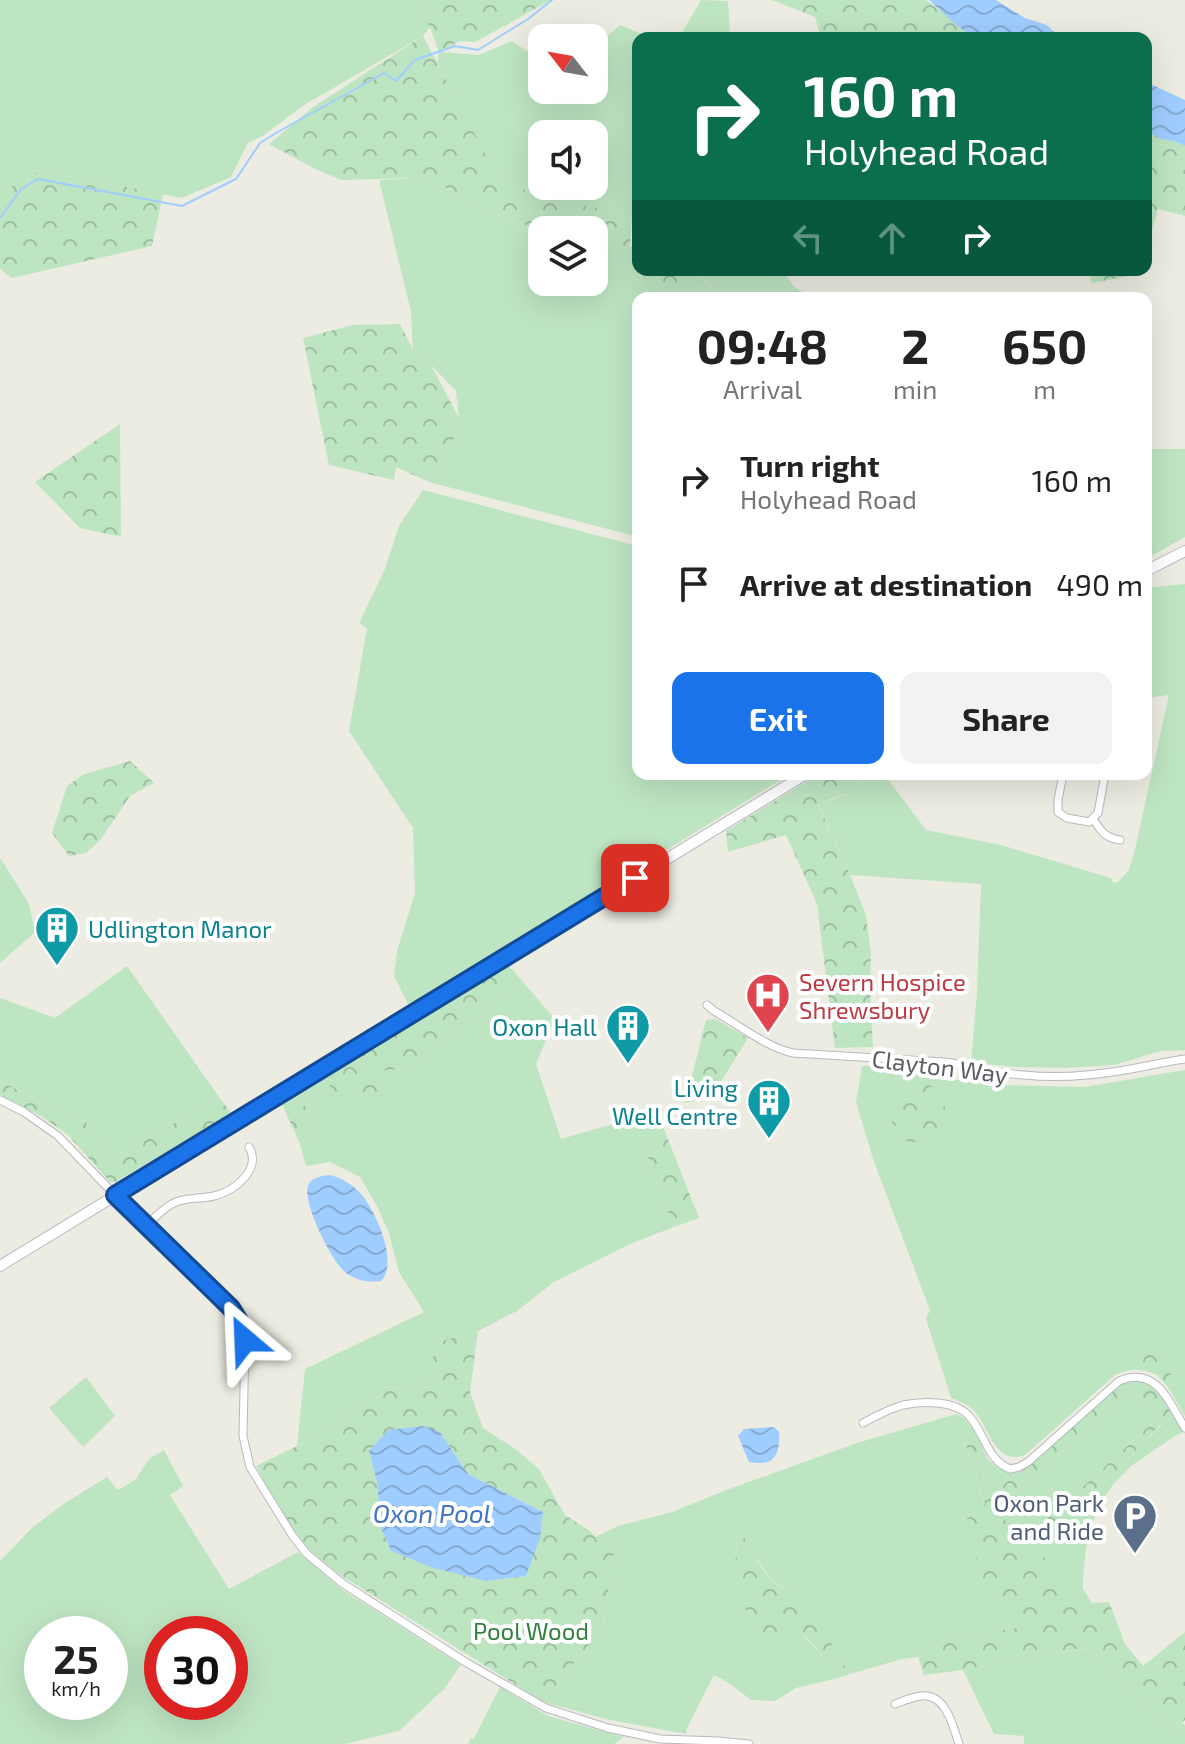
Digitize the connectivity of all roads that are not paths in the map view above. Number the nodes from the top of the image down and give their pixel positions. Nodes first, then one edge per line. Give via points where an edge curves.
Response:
1 (1185, 551) edge
2 (1152, 568) edge
3 (796, 780) edge
4 (1062, 780) edge
5 (1104, 780) edge
6 (1093, 819) junction
7 (1120, 840) dead end
8 (707, 1005) dead end
9 (1185, 1059) edge
10 (0, 1100) edge
11 (263, 1148) dead end
12 (115, 1195) junction
13 (146, 1225) junction
14 (0, 1266) edge
15 (863, 1423) dead end
16 (1185, 1428) edge
17 (895, 1704) dead end
18 (749, 1744) edge
19 (959, 1744) edge

1 - 2 main road
3 - 12 main road
4 - 6 street via 1058,812 1067,818
5 - 6 street
6 - 7 street via 1105,835
8 - 9 street, Clayton Way via 770,1045 793,1053 944,1062 1056,1076
10 - 12 street via 58,1136
11 - 13 street via 251,1150 248,1173 225,1192 175,1202
12 - 13 street
12 - 14 main road
13 - 18 street via 239,1321 245,1340 243,1436 250,1467 307,1554 354,1591 546,1708 660,1739
15 - 16 street via 903,1405 957,1407 969,1415 994,1459 1010,1469 1036,1455 1119,1381 1133,1376 1160,1388
17 - 19 street via 925,1695 937,1701 948,1713

